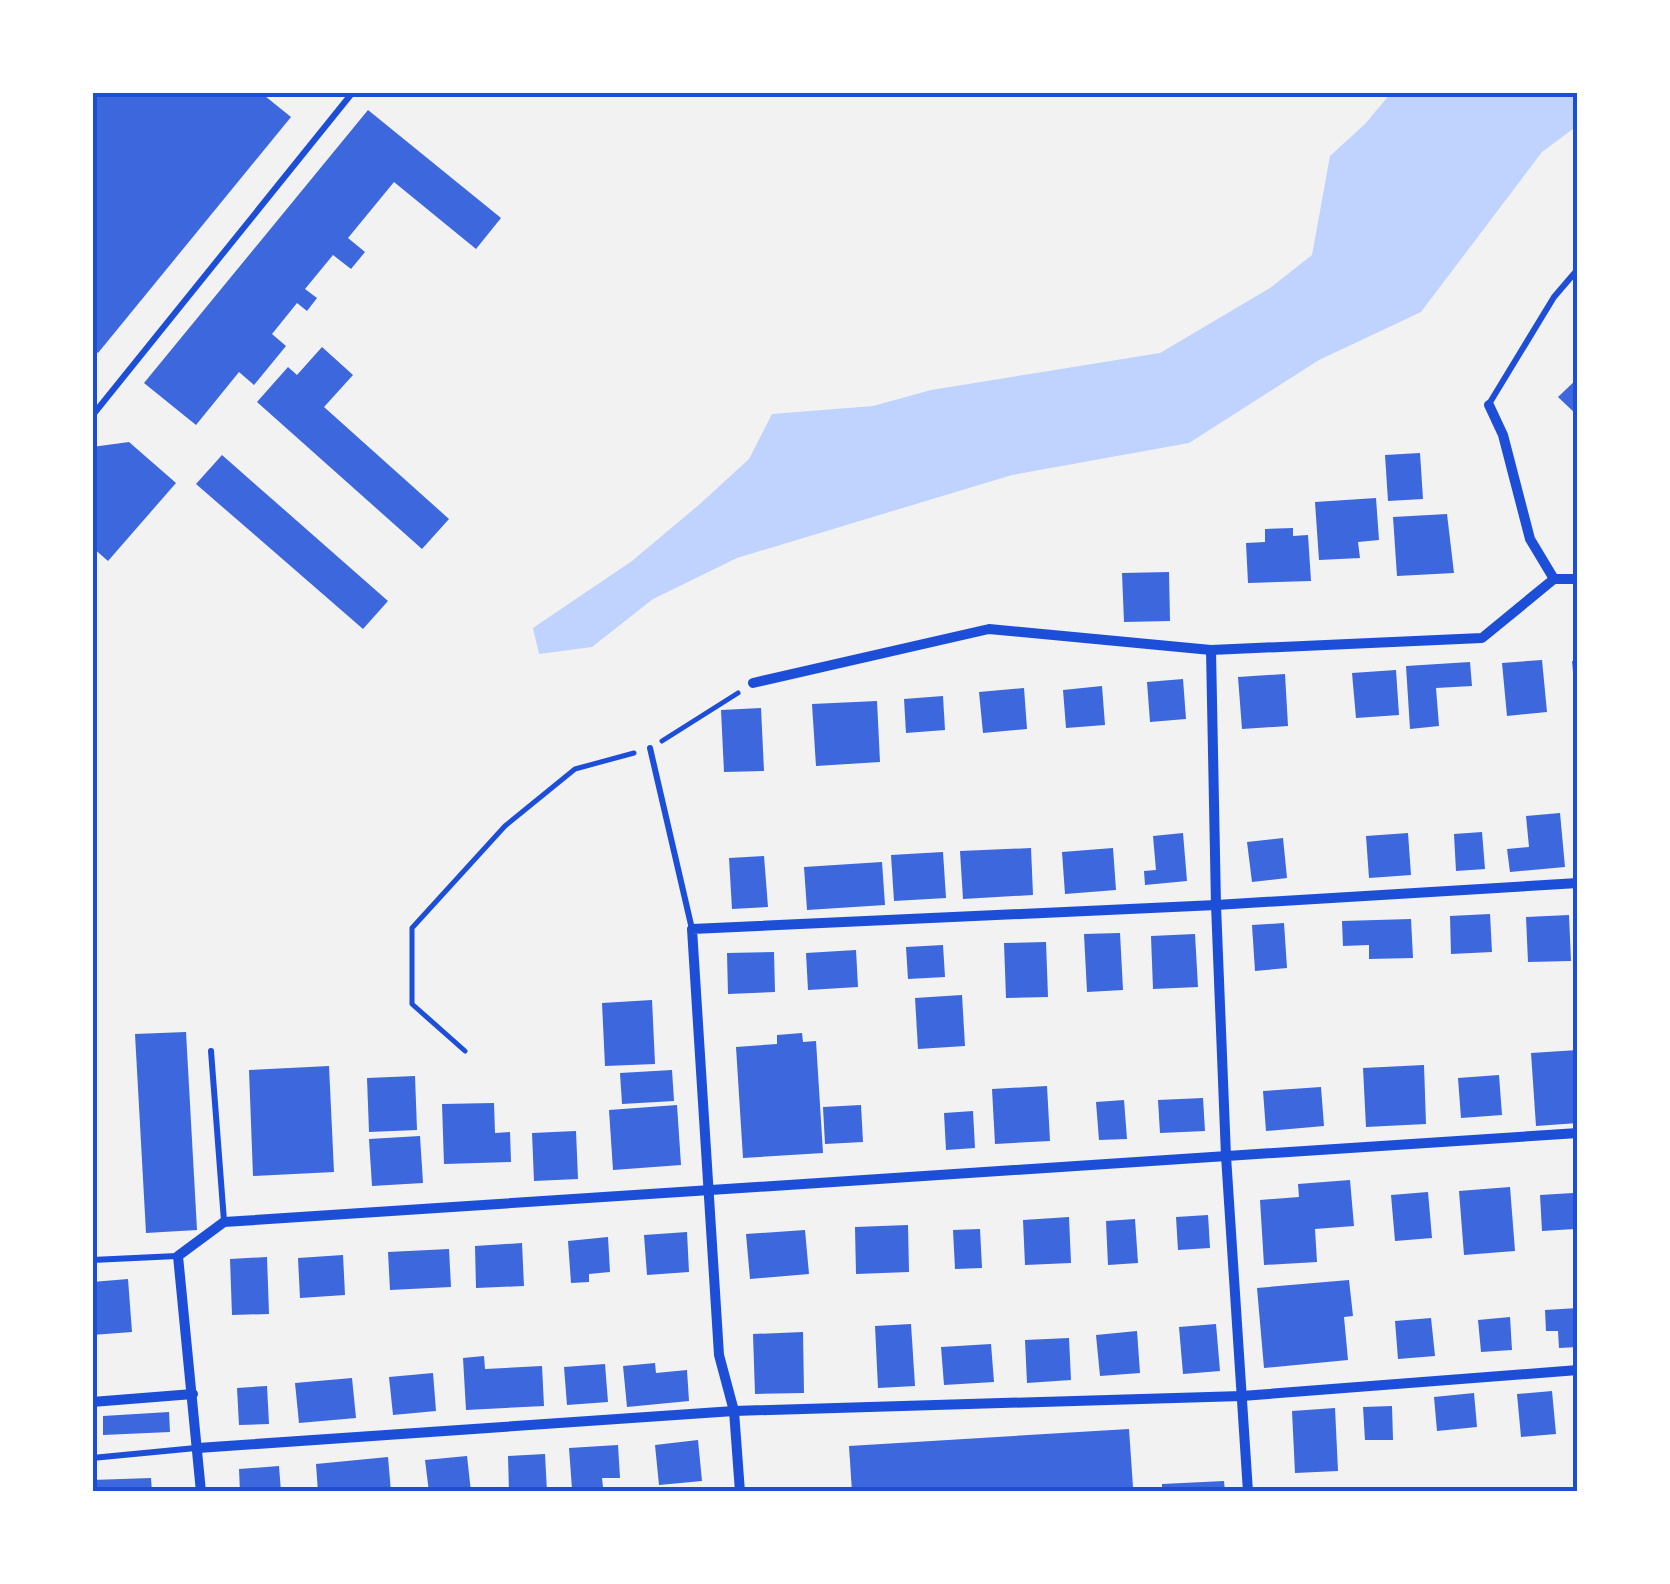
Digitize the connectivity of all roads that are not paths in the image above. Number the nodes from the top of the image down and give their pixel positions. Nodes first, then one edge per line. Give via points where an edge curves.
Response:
1 (352, 92) edge
2 (1578, 268) edge
3 (1489, 405) joint
4 (92, 416) edge
5 (1554, 579) junction
6 (1578, 579) edge
7 (1211, 650) junction
8 (753, 683) road end
9 (650, 748) road end
10 (1578, 882) edge
11 (1216, 906) junction
12 (692, 929) junction
13 (211, 1051) dead end
14 (1578, 1132) edge
15 (1226, 1156) junction
16 (709, 1190) junction
17 (224, 1222) junction
18 (178, 1256) junction
19 (92, 1260) edge
20 (1578, 1370) edge
21 (193, 1394) junction
22 (1242, 1396) junction
23 (92, 1402) edge
24 (734, 1412) junction
25 (198, 1448) junction
26 (92, 1458) edge
27 (202, 1492) edge
28 (740, 1492) edge
29 (1248, 1492) edge

1 - 4 lane
2 - 3 lane
3 - 5 street via 1530,538
5 - 6 street
5 - 7 street via 1482,638
7 - 8 street via 989,629
7 - 11 street
9 - 12 lane
10 - 11 street
11 - 12 street
11 - 15 street
12 - 16 street
13 - 17 lane
14 - 15 street
15 - 16 street
15 - 22 street
16 - 17 street
16 - 24 street via 719,1354
17 - 18 street
18 - 19 lane
18 - 21 street
20 - 22 street
21 - 23 street
21 - 25 street
22 - 24 street
22 - 29 street
24 - 25 street
24 - 28 street
25 - 26 lane
25 - 27 street

